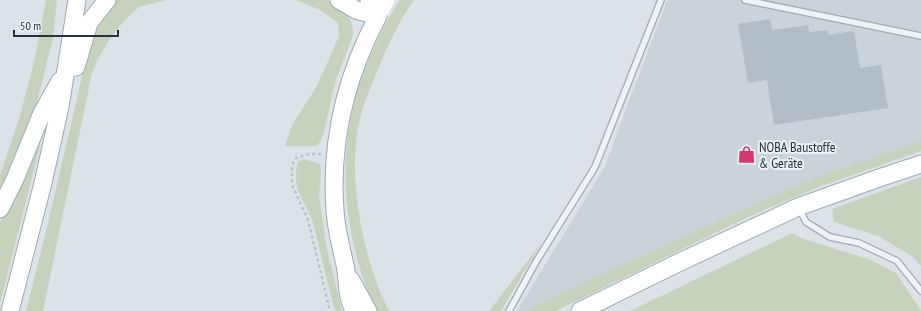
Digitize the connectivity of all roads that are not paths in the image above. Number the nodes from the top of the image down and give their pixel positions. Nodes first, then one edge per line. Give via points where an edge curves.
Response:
1 (77, 0) edge
2 (107, 0) edge
3 (339, 0) edge
4 (369, 0) edge
5 (387, 0) edge
6 (662, 0) edge
7 (745, 0) edge
8 (378, 16) junction
9 (921, 36) edge
10 (66, 73) junction
11 (60, 107) junction
12 (921, 164) edge
13 (798, 207) junction
14 (0, 209) edge
15 (346, 271) junction
16 (921, 291) edge
17 (10, 311) edge
18 (354, 311) edge
19 (368, 311) edge
20 (509, 311) edge
21 (580, 311) edge

1 - 10 main road
2 - 11 main road via 89,23 78,61
3 - 8 main road via 356,10
4 - 8 main road
5 - 8 street
6 - 20 lane via 595,167 537,260
7 - 9 lane
8 - 15 main road via 367,36 341,109 336,155 335,211
10 - 11 main road
10 - 14 main road via 42,113
11 - 17 main road
12 - 13 main road
13 - 16 lane via 806,222 830,236 859,243 897,261
13 - 21 main road
15 - 18 main road via 349,298
15 - 19 main road

